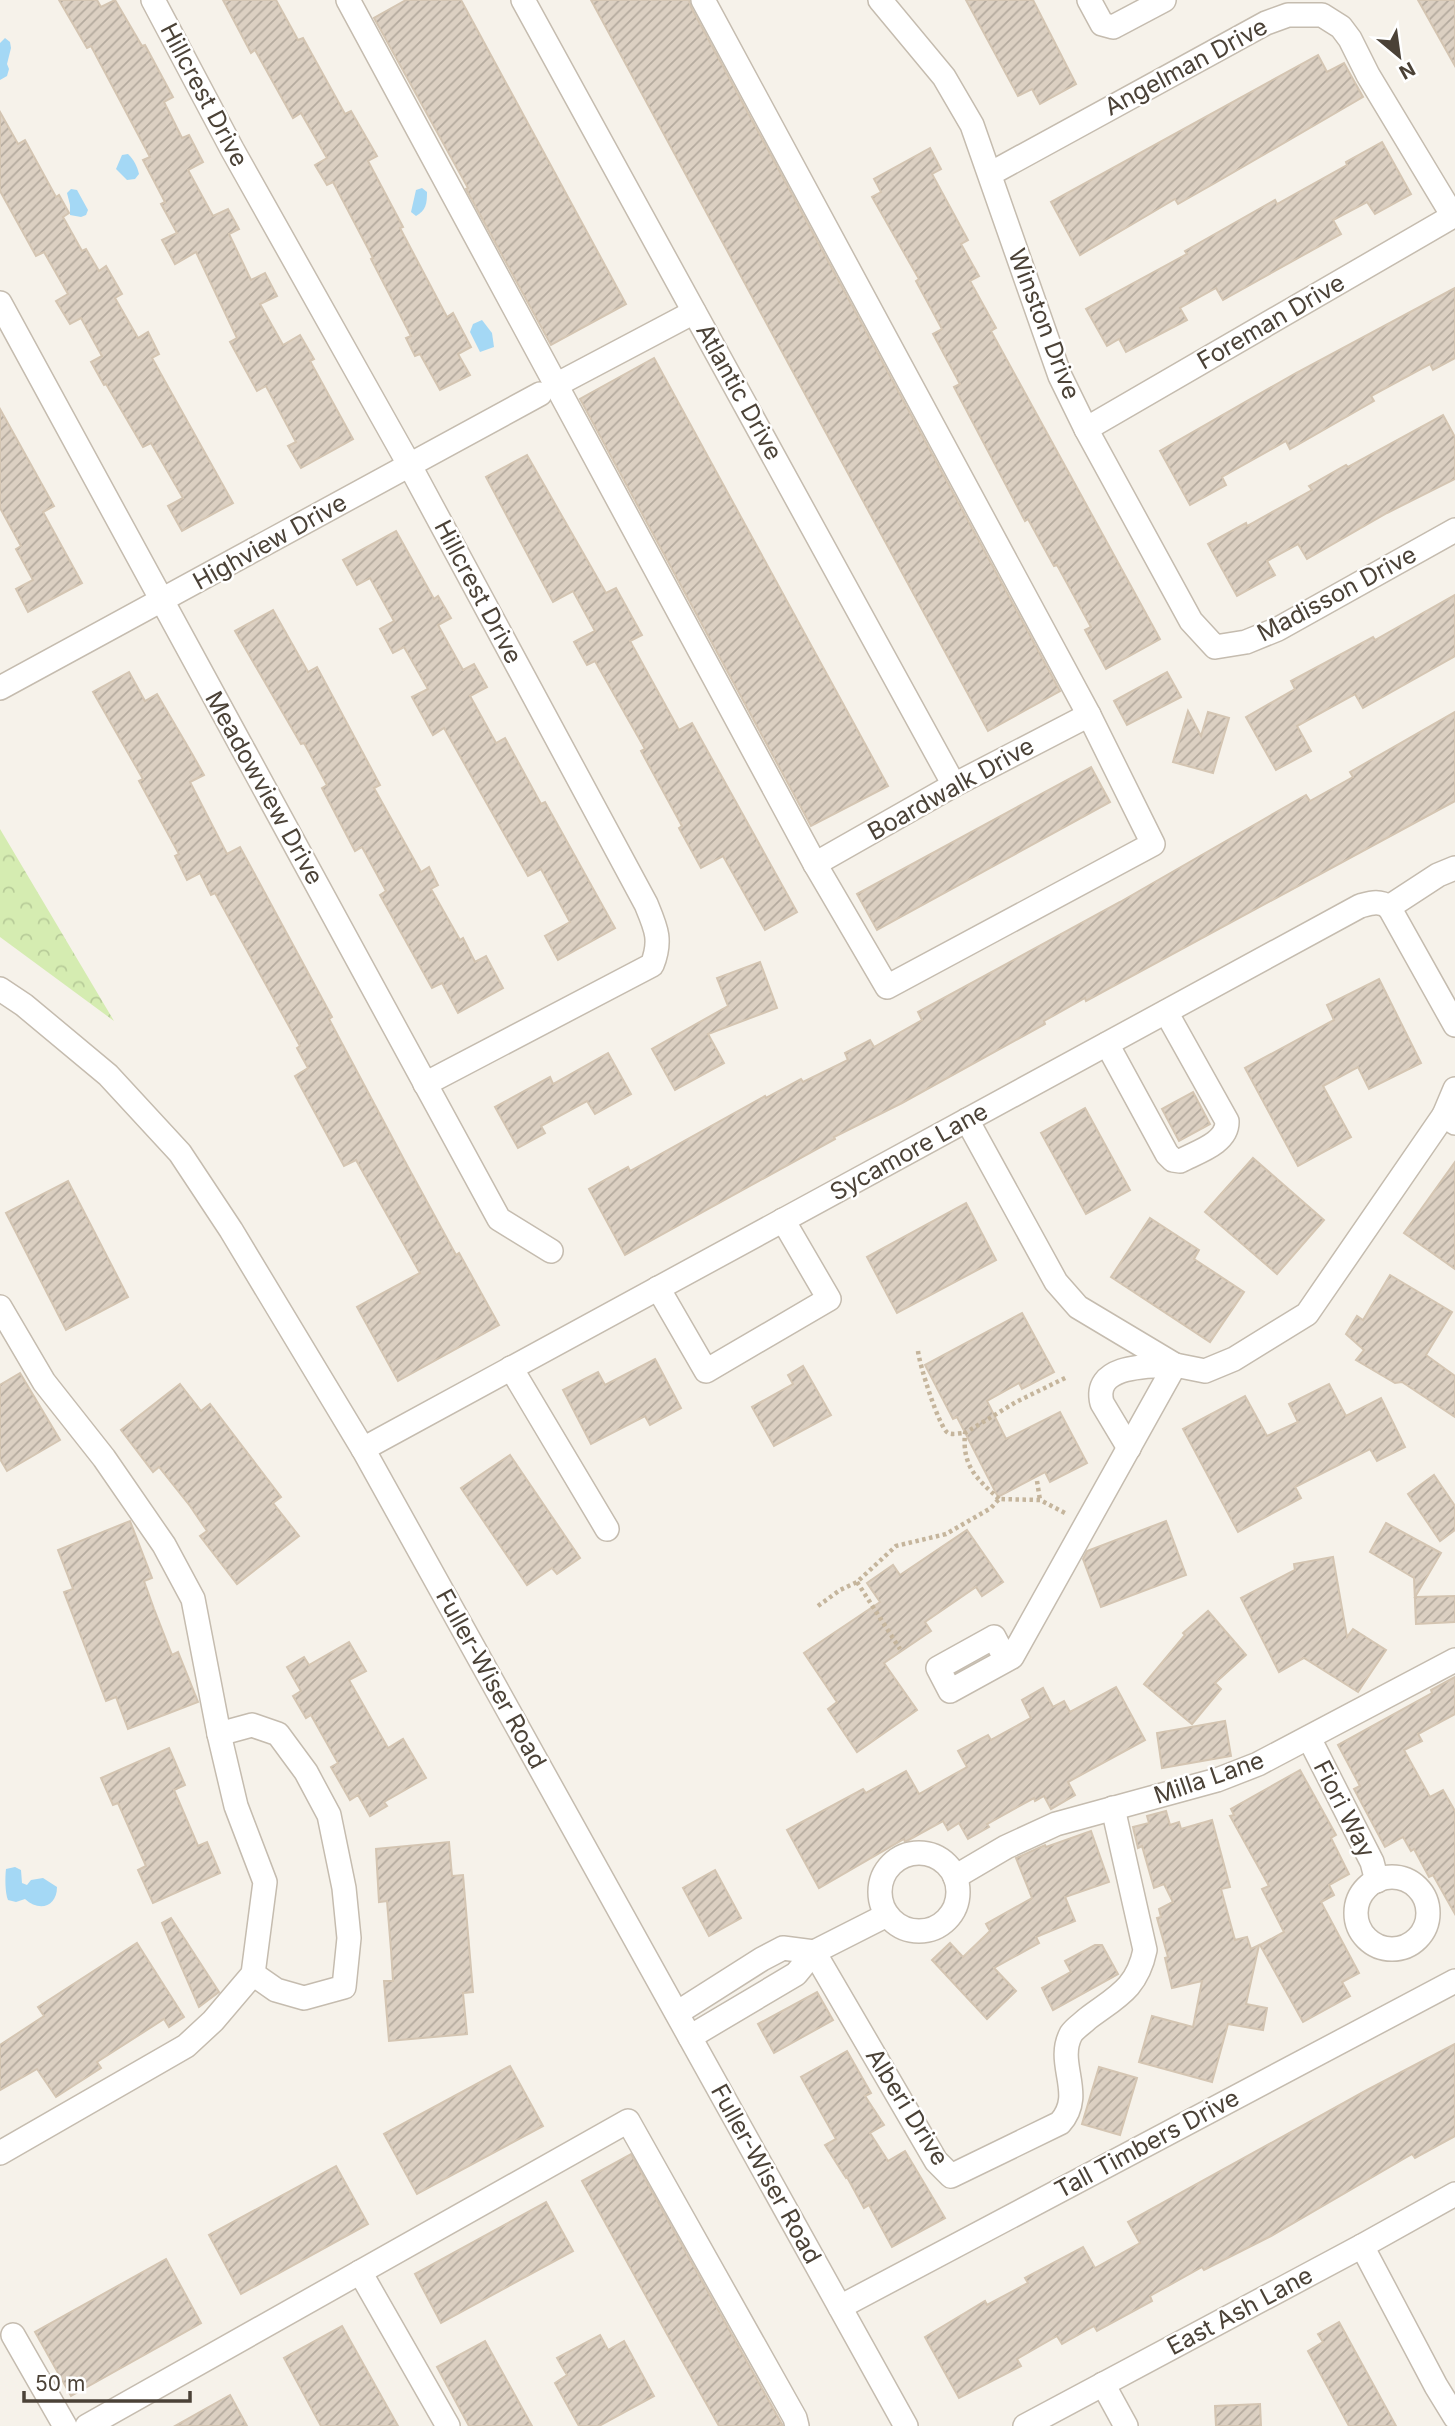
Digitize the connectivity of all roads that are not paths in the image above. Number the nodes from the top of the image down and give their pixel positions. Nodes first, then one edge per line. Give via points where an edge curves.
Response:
1 (153, 0) edge
2 (523, 0) edge
3 (704, 0) edge
4 (880, 0) edge
5 (1089, 0) edge
6 (1164, 0) edge
7 (355, 3) edge
8 (990, 174) junction
9 (1454, 216) edge
10 (0, 303) edge
11 (694, 312) junction
12 (548, 390) junction
13 (1086, 429) junction
14 (410, 466) junction
15 (1455, 530) edge
16 (162, 600) junction
17 (1215, 647) joint
18 (0, 688) edge
19 (1089, 715) junction
20 (954, 785) junction
21 (815, 864) junction
22 (1455, 868) edge
23 (1389, 906) junction
24 (0, 989) edge
25 (1167, 1012) junction
26 (1455, 1025) edge
27 (1107, 1044) junction
28 (425, 1084) junction
29 (1455, 1089) edge
30 (1449, 1119) edge
31 (967, 1120) junction
32 (783, 1220) junction
33 (551, 1251) dead end
34 (658, 1288) junction
35 (0, 1307) edge
36 (7, 1335) edge
37 (1175, 1365) junction
38 (511, 1368) junction
39 (1129, 1448) junction
40 (363, 1449) junction
41 (607, 1529) dead end
42 (1006, 1660) dead end
43 (1455, 1660) edge
44 (219, 1734) junction
45 (1309, 1738) junction
46 (1113, 1808) junction
47 (955, 1877) junction
48 (1377, 1881) dead end
49 (887, 1914) junction
50 (814, 1952) junction
51 (253, 1975) junction
52 (1455, 1981) edge
53 (677, 2013) junction
54 (690, 2037) junction
55 (0, 2153) edge
56 (1455, 2194) edge
57 (1362, 2246) junction
58 (360, 2272) junction
59 (840, 2307) junction
60 (13, 2335) dead end
61 (1103, 2384) junction
62 (1455, 2417) edge
63 (65, 2426) edge
64 (87, 2426) edge
65 (448, 2426) edge
66 (797, 2426) edge
67 (906, 2426) edge
68 (1025, 2426) edge
69 (1126, 2426) edge

1 - 14 street, Hillcrest Drive
2 - 11 street, Atlantic Drive
3 - 19 street
4 - 8 street, Winston Drive via 944,76 972,125
5 - 6 street via 1102,24 1113,27
7 - 12 street
8 - 9 street, Angelman Drive via 1266,23 1288,15 1322,15 1350,39
8 - 13 street, Winston Drive via 1046,340
9 - 13 street, Foreman Drive
10 - 16 street, Meadowview Drive
11 - 12 street, Highview Drive
11 - 20 street, Atlantic Drive
12 - 14 street, Highview Drive
12 - 21 street
13 - 17 street, Winston Drive via 1191,621
14 - 16 street, Highview Drive
14 - 28 street, Hillcrest Drive via 646,904 657,930 658,950 652,965
15 - 17 street, Madisson Drive via 1278,629 1246,642
16 - 18 street, Highview Drive
16 - 28 street, Meadowview Drive
19 - 20 street, Boardwalk Drive
19 - 21 street via 1153,844 887,987
20 - 21 street, Boardwalk Drive
22 - 23 street, Sycamore Lane
23 - 25 street, Sycamore Lane via 1383,902 1360,906
23 - 26 street
24 - 40 street, Fuller-Wiser Road via 108,1075 180,1153
25 - 27 street, Sycamore Lane
25 - 27 street via 1227,1121 1222,1138 1180,1161 1167,1154
27 - 31 street, Sycamore Lane
28 - 33 street, Meadowview Drive via 499,1220
29 - 30 street
30 - 37 street via 1307,1314 1234,1359 1205,1371
31 - 32 street, Sycamore Lane
31 - 37 street via 1056,1282 1078,1307
32 - 34 street, Sycamore Lane
32 - 34 street via 829,1299 706,1371
34 - 38 street, Sycamore Lane
35 - 36 street
36 - 44 street via 104,1458 164,1545 193,1599
37 - 39 street
37 - 39 street via 1114,1373 1102,1384 1102,1403
38 - 40 street, Sycamore Lane
38 - 41 street
39 - 42 street via 1012,1657
40 - 53 street, Fuller-Wiser Road
43 - 45 street, Milla Lane
44 - 51 street via 236,1807 265,1882
44 - 51 street via 252,1725 278,1734 329,1815 344,1888 349,1938 344,1987 304,1998 276,1990
45 - 46 street, Milla Lane via 1217,1780
45 - 48 street, Fiori Way via 1372,1862
46 - 47 street, Milla Lane via 1056,1824
46 - 50 street, Alberi Drive via 1145,1950 1141,1969 1132,1984 1073,2031 1066,2046 1071,2105 1060,2123 951,2176 936,2161
47 - 49 street via 958,1898 940,1924 912,1930
47 - 49 street via 940,1858 905,1855 882,1880 880,1892
49 - 50 street
50 - 53 street via 783,1948
50 - 54 street via 796,1974
51 - 55 street via 186,2046
52 - 59 street, Tall Timbers Drive
53 - 54 street, Fuller-Wiser Road
54 - 59 street, Fuller-Wiser Road
56 - 57 street, East Ash Lane
57 - 61 street, East Ash Lane
57 - 62 street
58 - 64 street
58 - 65 street
58 - 66 street via 628,2121
59 - 67 street, Fuller-Wiser Road
60 - 63 street
61 - 68 street, East Ash Lane
61 - 69 street

